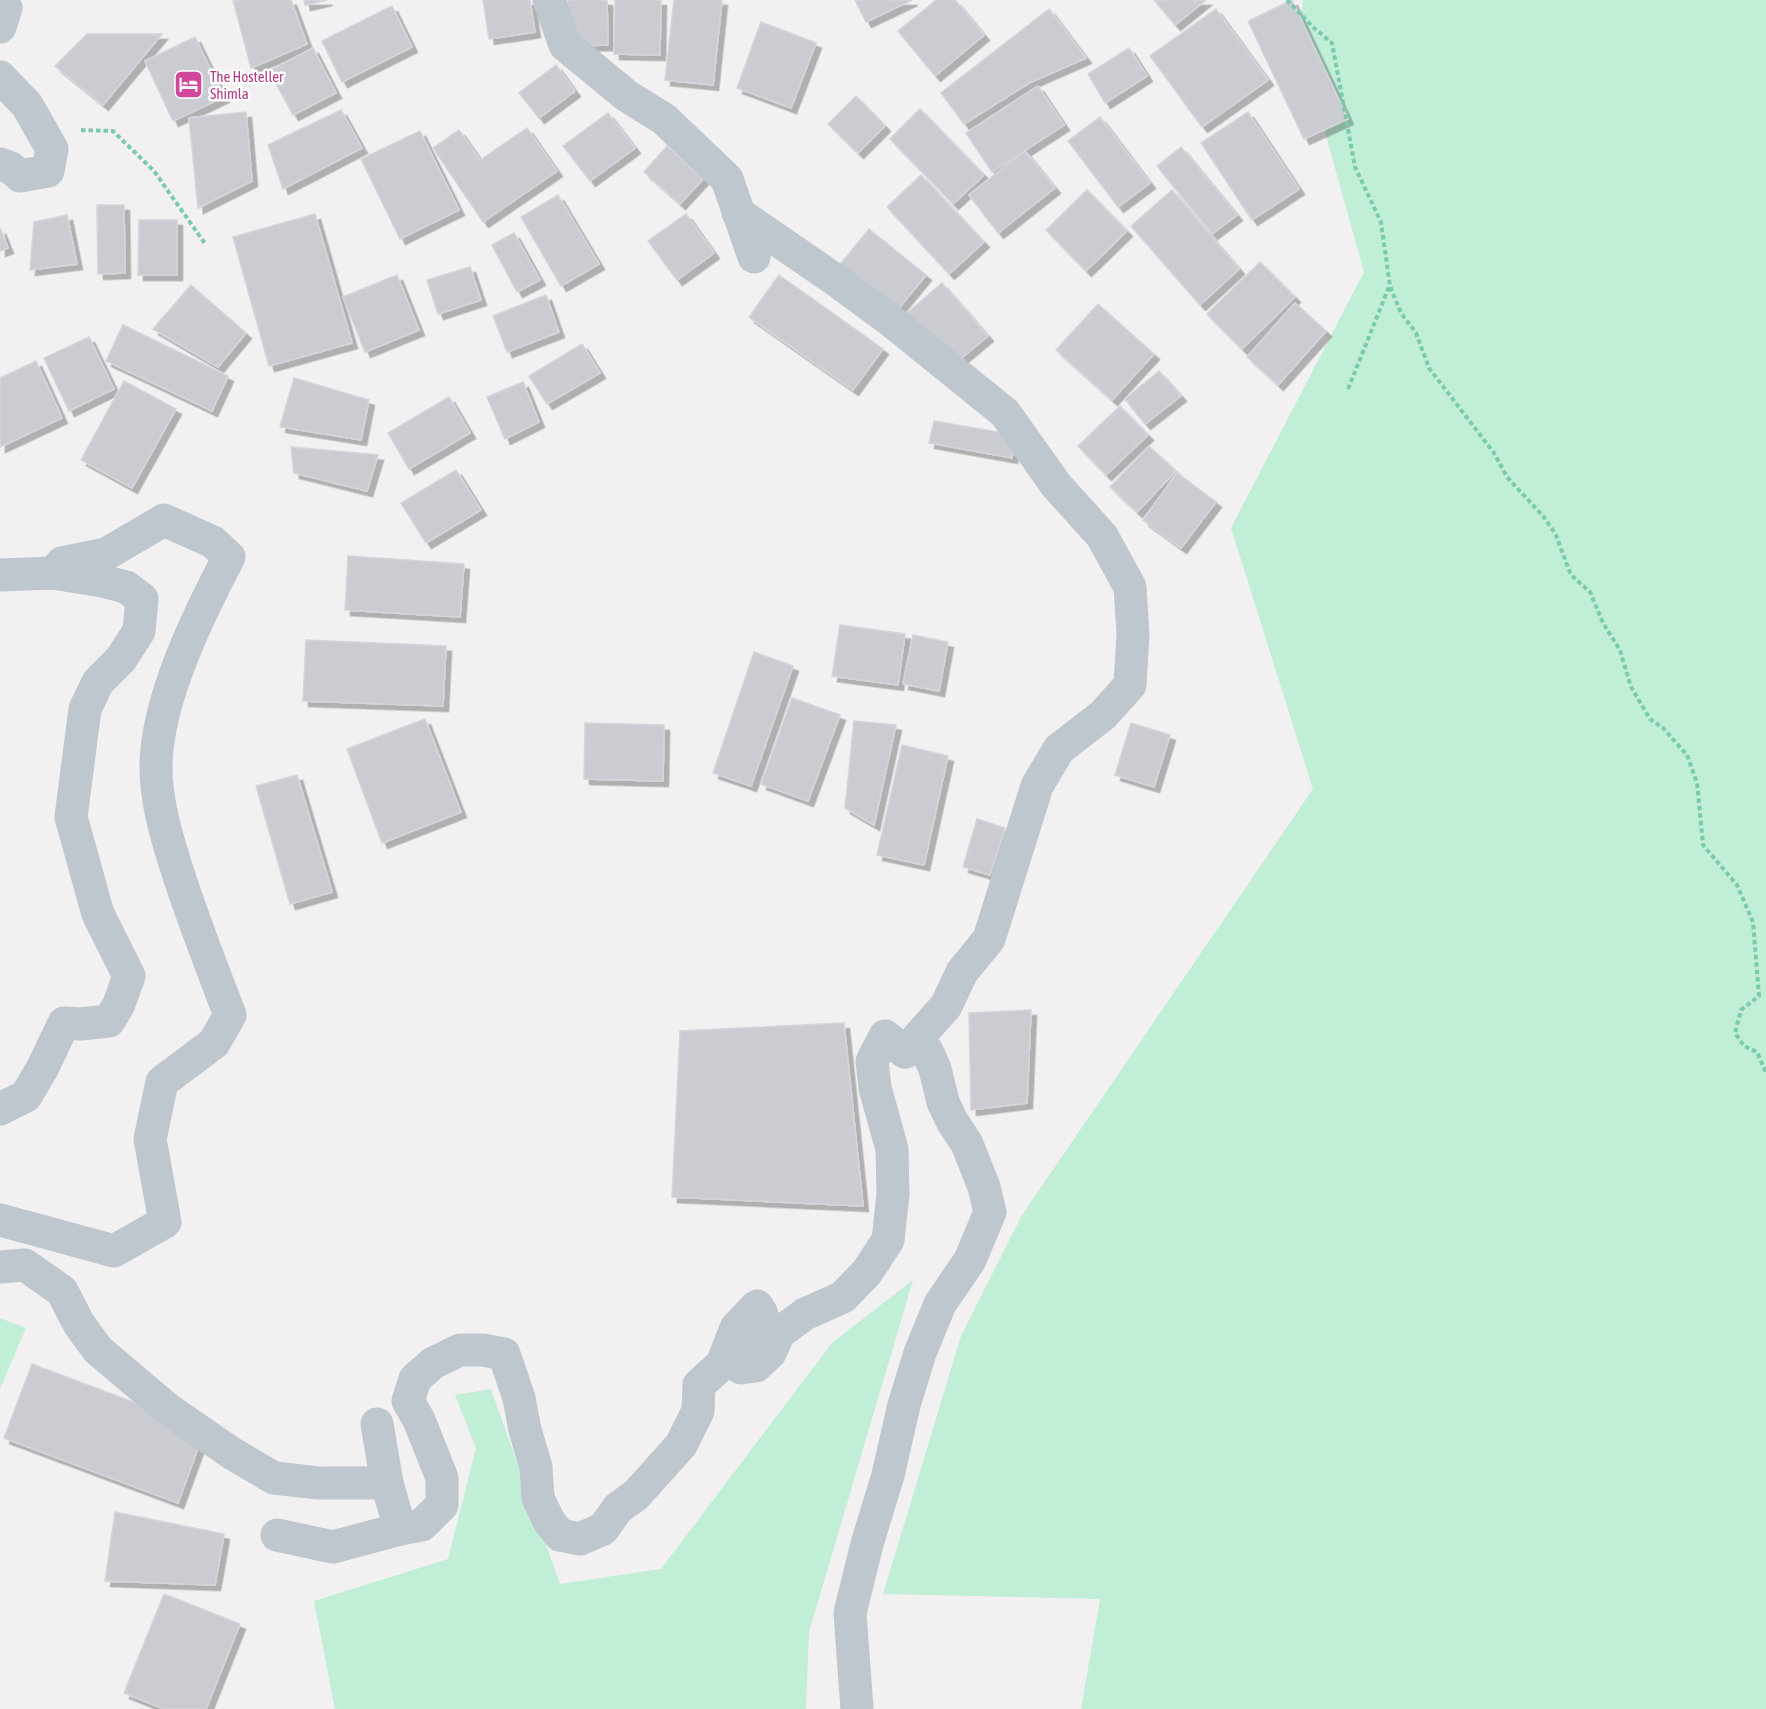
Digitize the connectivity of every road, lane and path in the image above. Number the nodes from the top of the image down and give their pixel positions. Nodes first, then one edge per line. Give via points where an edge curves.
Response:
1 (549, 0) edge
2 (1287, 0) edge
3 (0, 2) edge
4 (0, 27) edge
5 (0, 78) edge
6 (41, 130) junction
7 (0, 164) edge
8 (738, 213) junction
9 (206, 245) dead end
10 (754, 256) dead end
11 (1390, 286) junction
12 (1348, 389) dead end
13 (53, 573) junction
14 (0, 575) edge
15 (905, 1052) junction
16 (1766, 1073) edge
17 (0, 1109) edge
18 (0, 1220) edge
19 (0, 1267) edge
20 (377, 1424) dead end
21 (387, 1483) junction
22 (400, 1529) junction
23 (277, 1535) dead end
24 (857, 1709) edge

1 - 8 street via 565,45 627,96 664,119 699,151 727,179
2 - 11 path via 1332,43 1355,167 1381,222
3 - 4 street via 6,8
5 - 6 street via 27,105
6 - 7 street via 52,149 48,171 20,176
6 - 9 path via 112,131 154,171
8 - 10 street
8 - 15 street via 890,320 1005,413 1056,484 1102,536 1130,587 1130,685 1103,715 1059,749 1036,786 989,939 962,972 946,1006
11 - 12 path
11 - 16 path via 1401,313 1416,333 1429,368 1494,453 1507,477 1555,533 1571,575 1590,592 1620,650 1631,687 1650,719 1687,755 1697,783 1702,845 1737,885 1753,922 1759,996 1741,1010 1735,1033 1744,1046 1757,1052
13 - 14 street
13 - 17 street via 126,587 142,599 139,631 121,659 98,682 85,709 71,817 98,914 129,976 109,1021 64,1023 26,1096
13 - 18 street via 62,563 106,554 164,520 213,542 229,557 178,669 161,721 156,766 170,849 230,1015 214,1043 162,1082 150,1139 165,1222 114,1251
15 - 22 street via 885,1036 872,1061 891,1149 893,1194 888,1240 883,1248 843,1298 805,1314 779,1333 770,1353 756,1366 741,1368 737,1360 756,1334 762,1314 757,1306 736,1328 722,1364 699,1385 698,1411 681,1445 636,1496 618,1508 603,1529 580,1539 560,1535 538,1498 536,1467 504,1354 460,1350 433,1363 416,1379 408,1401 442,1478 442,1505 422,1525
15 - 24 street via 921,1046 927,1051 943,1102 967,1144 990,1212 970,1260 940,1304 920,1353 867,1544 850,1613
19 - 21 street via 25,1265 62,1291 98,1350 169,1410 274,1478 319,1483
20 - 21 street
21 - 22 street
22 - 23 street via 333,1547

